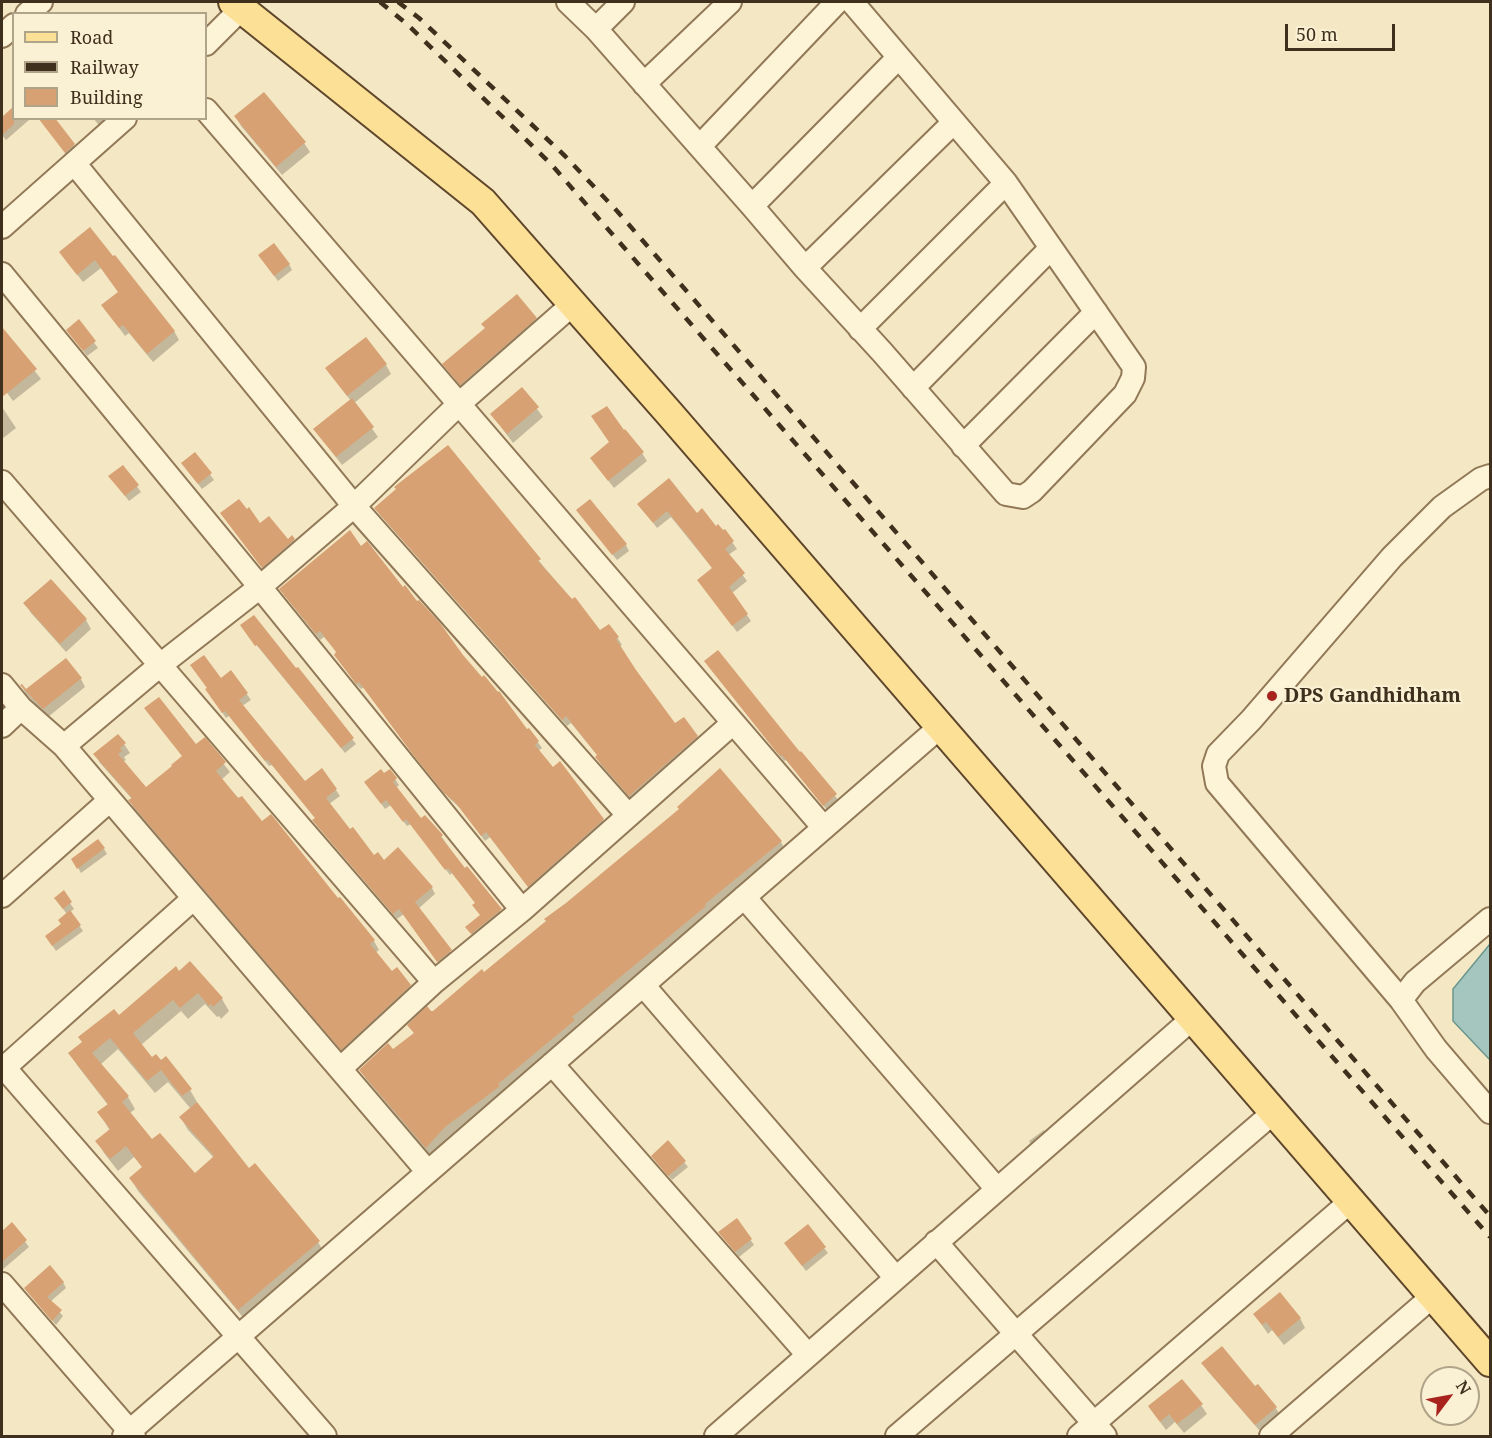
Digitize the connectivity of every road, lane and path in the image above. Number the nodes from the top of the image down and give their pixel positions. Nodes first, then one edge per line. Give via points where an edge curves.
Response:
1 (41, 2) edge
2 (568, 2) edge
3 (623, 2) edge
4 (730, 2) edge
5 (837, 2) edge
6 (852, 2) edge
7 (239, 4) edge
8 (29, 12) edge
9 (596, 29) junction
10 (207, 43) edge
11 (898, 58) junction
12 (644, 84) junction
13 (207, 111) edge
14 (122, 120) edge
15 (954, 122) junction
16 (700, 146) junction
17 (74, 163) junction
18 (1006, 183) junction
19 (752, 206) junction
20 (2, 227) edge
21 (1051, 248) junction
22 (804, 268) junction
23 (2, 274) edge
24 (573, 304) junction
25 (1096, 312) junction
26 (860, 329) junction
27 (913, 388) junction
28 (459, 404) junction
29 (963, 446) junction
30 (1491, 476) edge
31 (2, 482) edge
32 (354, 506) junction
33 (260, 587) junction
34 (159, 666) junction
35 (2, 685) edge
36 (21, 708) junction
37 (733, 723) junction
38 (2, 726) edge
39 (940, 726) junction
40 (64, 746) junction
41 (110, 800) junction
42 (628, 815) junction
43 (824, 828) junction
44 (2, 896) edge
45 (744, 897) junction
46 (194, 898) junction
47 (522, 910) junction
48 (1491, 919) edge
49 (434, 982) junction
50 (643, 985) junction
51 (1401, 1000) junction
52 (1192, 1018) junction
53 (552, 1064) junction
54 (3, 1067) edge
55 (340, 1069) junction
56 (1274, 1112) junction
57 (1491, 1112) edge
58 (428, 1172) junction
59 (998, 1189) junction
60 (1351, 1201) junction
61 (936, 1242) junction
62 (896, 1278) junction
63 (2, 1284) edge
64 (1433, 1296) junction
65 (1016, 1334) junction
66 (239, 1337) junction
67 (808, 1355) junction
68 (1491, 1362) edge
69 (1093, 1432) edge
70 (129, 1435) edge
71 (325, 1437) edge
72 (716, 1437) edge
73 (897, 1437) edge
74 (1271, 1437) edge

1 - 8 street
2 - 9 street
3 - 9 street
4 - 12 street
5 - 16 street
6 - 11 street
7 - 10 street
7 - 24 main road via 483,201
9 - 12 street
11 - 15 street
11 - 19 street
12 - 16 street
13 - 28 street
14 - 17 street
15 - 18 street
15 - 22 street
16 - 19 street
17 - 20 street
17 - 32 street
18 - 21 street
18 - 26 street
19 - 22 street
21 - 25 street
21 - 27 street
22 - 26 street
23 - 33 street
24 - 28 street
24 - 39 main road
25 - 29 street
25 - 29 street via 1134,367 1132,378 1125,394 1032,491 1023,497 1006,494
26 - 27 street
27 - 29 street
28 - 32 street
28 - 37 street
30 - 51 street via 1442,507 1392,557 1218,754 1214,766 1217,783
31 - 34 street
32 - 33 street
32 - 42 street
33 - 34 street
33 - 47 street
34 - 40 street
34 - 49 street
35 - 36 street
36 - 38 street
36 - 40 street
37 - 42 street
37 - 43 street
39 - 43 street
39 - 52 main road
40 - 41 street
41 - 44 street
41 - 46 street
42 - 47 street
43 - 45 street
45 - 50 street
45 - 59 street
46 - 54 street
46 - 55 street
47 - 49 street
48 - 51 street via 1415,982
49 - 55 street
50 - 53 street
50 - 62 street
51 - 57 street via 1436,1049
52 - 56 main road
52 - 59 street
53 - 58 street
53 - 67 street
54 - 66 street
55 - 58 street
56 - 60 main road
56 - 65 street
58 - 66 street
59 - 61 street
60 - 64 main road
60 - 69 street
61 - 62 street
61 - 65 street
62 - 67 street
63 - 70 street
64 - 68 main road
64 - 74 street
65 - 69 street
65 - 73 street
66 - 70 street
66 - 71 street
67 - 72 street

